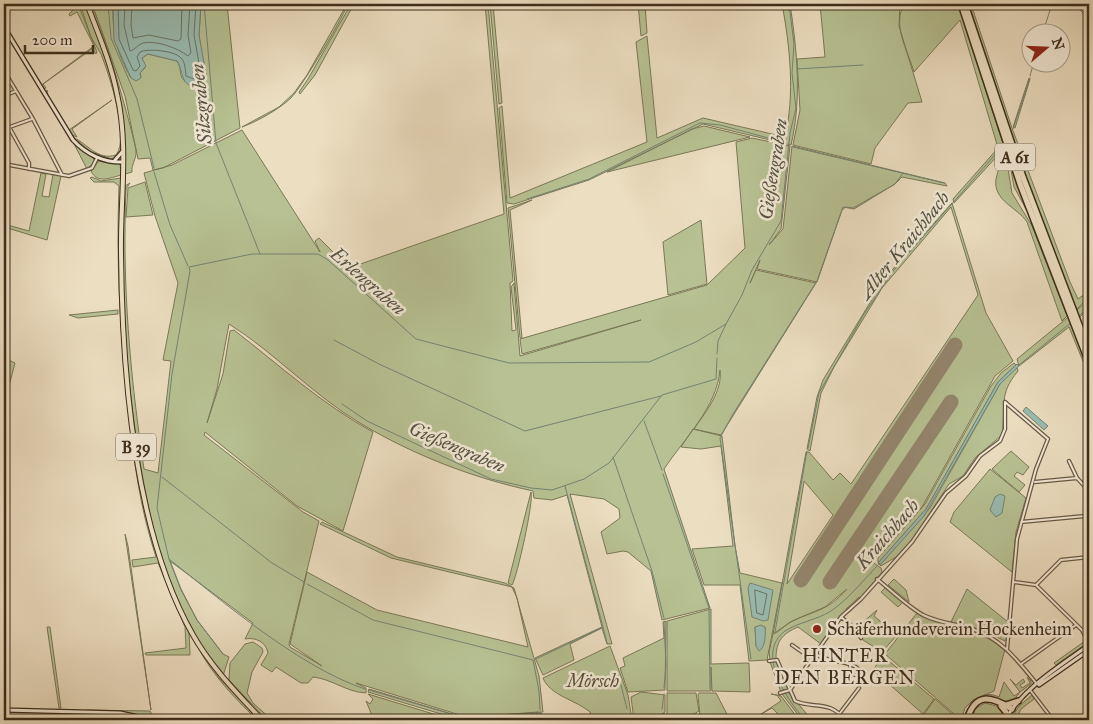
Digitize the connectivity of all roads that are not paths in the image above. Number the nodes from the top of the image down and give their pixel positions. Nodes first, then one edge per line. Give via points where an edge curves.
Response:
1 (87, 4) edge
2 (961, 4) edge
3 (965, 4) edge
4 (4, 27) edge
5 (6, 34) edge
6 (4, 71) edge
7 (16, 91) junction
8 (4, 96) edge
9 (33, 119) junction
10 (9, 127) junction
11 (4, 129) edge
12 (1006, 142) junction
13 (123, 151) junction
14 (97, 158) junction
15 (113, 160) junction
16 (123, 162) junction
17 (4, 164) edge
18 (1008, 165) dead end
19 (29, 169) junction
20 (62, 175) junction
21 (1027, 212) dead end
22 (1036, 226) junction
23 (1070, 310) junction
24 (1076, 324) junction
25 (1089, 351) edge
26 (1089, 363) edge
27 (1069, 461) dead end
28 (1077, 478) junction
29 (1034, 482) junction
30 (1089, 491) edge
31 (1089, 513) edge
32 (1021, 522) junction
33 (1089, 557) edge
34 (877, 579) junction
35 (1013, 582) junction
36 (1036, 585) junction
37 (841, 618) junction
38 (1076, 625) junction
39 (1083, 632) junction
40 (1089, 637) edge
41 (861, 638) dead end
42 (1089, 643) edge
43 (792, 645) dead end
44 (1007, 649) junction
45 (1088, 652) edge
46 (816, 654) junction
47 (812, 659) junction
48 (772, 661) dead end
49 (1021, 664) junction
50 (850, 665) junction
51 (1032, 677) junction
52 (1038, 685) junction
53 (860, 688) dead end
54 (1031, 690) junction
55 (788, 691) junction
56 (781, 693) dead end
57 (1018, 701) junction
58 (1003, 705) junction
59 (4, 710) edge
60 (1012, 710) junction
61 (840, 713) junction
62 (1006, 719) edge
63 (153, 720) edge
64 (262, 720) edge
65 (844, 720) edge
66 (968, 720) edge
67 (1053, 720) edge

1 - 13 main road, B 39 via 118,95
2 - 12 highway, A 61
3 - 23 highway, A 61 via 1005,129
4 - 5 street
5 - 14 street via 72,138
6 - 7 street
7 - 8 street
7 - 9 street
9 - 10 street
9 - 20 street
10 - 11 street
10 - 19 street via 29,163
12 - 18 highway
12 - 22 highway, A 61
13 - 15 street
13 - 16 main road, B 39
14 - 15 street
14 - 20 street via 88,170
15 - 16 street
16 - 64 main road, B 39 via 121,244 125,353 137,452 153,535 173,595 196,641 225,681
17 - 19 street
19 - 20 street
21 - 22 highway
22 - 23 highway, A 61
23 - 24 highway, A 61
24 - 25 highway, A 61
24 - 26 highway, A 61
27 - 28 street
28 - 29 street
28 - 30 street
29 - 32 street
29 - 34 street via 1048,439 1005,402 1002,438 980,456 966,476 946,493 912,542
31 - 32 street
32 - 35 street
33 - 36 street via 1060,561
34 - 37 street
34 - 44 street via 923,615 980,632
35 - 36 street
35 - 44 street
36 - 38 street
37 - 41 street
37 - 46 street
38 - 39 street
38 - 49 street
39 - 40 street
39 - 42 street
42 - 52 street
43 - 47 street
44 - 49 street
45 - 52 street
46 - 47 street
46 - 50 street via 824,660
47 - 55 street
48 - 55 street via 777,660
49 - 51 street
50 - 50 street via 858,668 858,676 851,673
51 - 52 street
51 - 54 street
52 - 54 street
53 - 61 street
54 - 57 street
54 - 67 street
55 - 56 street
55 - 61 street via 797,702 826,705
57 - 58 highway
57 - 60 street
58 - 60 highway
58 - 62 highway
58 - 66 highway via 994,699 983,699 972,706
59 - 63 street via 120,713
60 - 62 street
61 - 65 street

